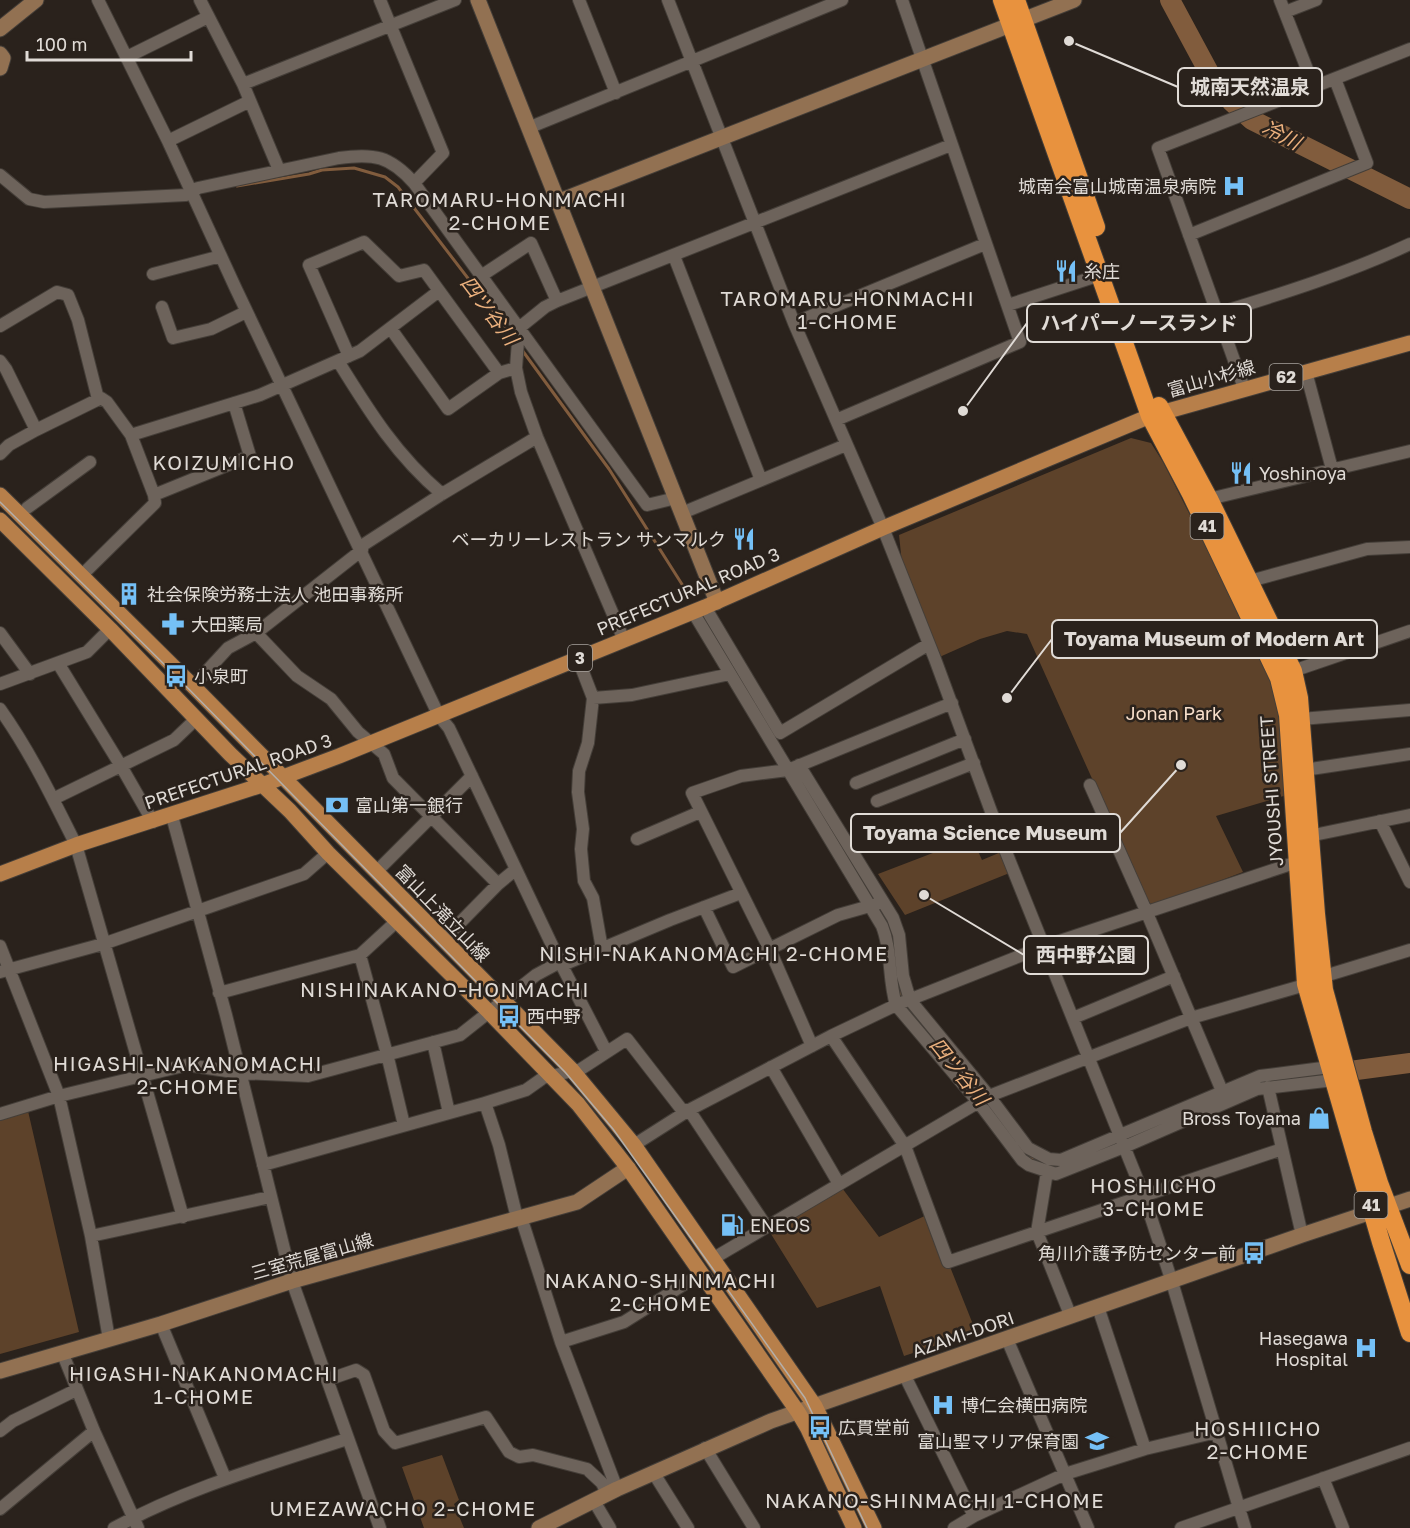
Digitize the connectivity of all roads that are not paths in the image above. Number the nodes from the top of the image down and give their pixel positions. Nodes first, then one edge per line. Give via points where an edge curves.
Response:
1 (98, 0) edge
2 (200, 0) edge
3 (380, 0) edge
4 (455, 0) edge
5 (478, 0) edge
6 (579, 0) edge
7 (668, 0) edge
8 (842, 0) edge
9 (902, 0) edge
10 (1002, 0) edge
11 (1016, 0) edge
12 (1074, 0) edge
13 (1316, 0) edge
14 (28, 3) edge
15 (1282, 6) edge
16 (208, 17) junction
17 (1017, 22) junction
18 (390, 26) junction
19 (0, 29) edge
20 (1410, 49) edge
21 (0, 54) edge
22 (127, 57) junction
23 (922, 59) junction
24 (691, 62) junction
25 (0, 68) edge
26 (1335, 80) junction
27 (243, 84) junction
28 (1314, 87) junction
29 (616, 93) junction
30 (250, 101) junction
31 (528, 128) junction
32 (721, 137) junction
33 (168, 141) junction
34 (951, 145) junction
35 (279, 170) junction
36 (0, 175) edge
37 (414, 183) junction
38 (191, 192) junction
39 (558, 202) junction
40 (756, 224) junction
41 (1189, 235) junction
42 (985, 244) junction
43 (1410, 244) edge
44 (221, 256) junction
45 (674, 256) junction
46 (153, 274) dead end
47 (1100, 275) junction
48 (482, 276) junction
49 (592, 288) junction
50 (439, 291) junction
51 (557, 301) junction
52 (1008, 305) junction
53 (162, 307) dead end
54 (246, 312) junction
55 (1219, 313) junction
56 (794, 323) junction
57 (0, 326) edge
58 (519, 328) junction
59 (391, 329) junction
60 (1410, 343) edge
61 (343, 358) junction
62 (0, 361) edge
63 (516, 368) junction
64 (1306, 372) junction
65 (499, 373) junction
66 (281, 386) junction
67 (1244, 388) junction
68 (98, 399) junction
69 (234, 403) junction
70 (1155, 414) junction
71 (836, 420) junction
72 (36, 430) junction
73 (131, 435) junction
74 (537, 437) junction
75 (846, 445) junction
76 (1410, 451) edge
77 (0, 454) edge
78 (90, 462) dead end
79 (1332, 470) junction
80 (761, 480) junction
81 (442, 494) junction
82 (0, 495) edge
83 (154, 495) junction
84 (676, 498) junction
85 (1209, 499) junction
86 (27, 508) dead end
87 (682, 513) junction
88 (0, 520) edge
89 (883, 528) junction
90 (1410, 547) edge
91 (362, 550) junction
92 (82, 574) junction
93 (1250, 581) junction
94 (705, 607) junction
95 (110, 629) junction
96 (1410, 631) edge
97 (0, 633) edge
98 (256, 633) junction
99 (624, 640) junction
100 (929, 644) junction
101 (578, 659) junction
102 (58, 663) junction
103 (1293, 671) junction
104 (30, 674) junction
105 (730, 674) junction
106 (0, 684) edge
107 (193, 686) junction
108 (593, 698) junction
109 (952, 704) junction
110 (0, 709) edge
111 (1410, 710) edge
112 (439, 716) junction
113 (196, 719) junction
114 (1301, 719) junction
115 (5, 725) edge
116 (965, 739) junction
117 (373, 743) junction
118 (1410, 754) edge
119 (974, 763) junction
120 (121, 766) junction
121 (794, 767) junction
122 (1304, 770) junction
123 (472, 776) junction
124 (284, 777) junction
125 (856, 783) dead end
126 (262, 785) junction
127 (1090, 785) dead end
128 (53, 800) junction
129 (877, 801) dead end
130 (700, 812) junction
131 (1410, 815) edge
132 (172, 816) junction
133 (432, 817) junction
134 (1380, 821) junction
135 (153, 822) junction
136 (1309, 836) junction
137 (637, 839) dead end
138 (76, 845) junction
139 (327, 853) junction
140 (1297, 862) junction
141 (515, 870) junction
142 (376, 872) junction
143 (0, 874) edge
144 (1410, 882) edge
145 (498, 884) junction
146 (741, 893) junction
147 (885, 903) junction
148 (870, 906) junction
149 (704, 907) junction
150 (197, 911) junction
151 (1147, 913) junction
152 (397, 921) junction
153 (443, 940) junction
154 (103, 944) junction
155 (0, 946) edge
156 (1045, 946) junction
157 (602, 949) junction
158 (770, 950) junction
159 (1410, 950) edge
160 (360, 954) junction
161 (560, 962) junction
162 (4, 970) edge
163 (1174, 976) junction
164 (1314, 980) junction
165 (219, 993) junction
166 (910, 1000) junction
167 (503, 1001) junction
168 (896, 1005) junction
169 (489, 1012) junction
170 (1073, 1018) junction
171 (1191, 1018) junction
172 (831, 1036) junction
173 (433, 1042) junction
174 (812, 1046) junction
175 (606, 1051) junction
176 (387, 1054) junction
177 (1089, 1057) junction
178 (771, 1067) junction
179 (572, 1070) junction
180 (240, 1073) junction
181 (1336, 1073) junction
182 (551, 1076) junction
183 (142, 1077) junction
184 (1268, 1087) junction
185 (1222, 1091) junction
186 (59, 1096) junction
187 (989, 1096) junction
188 (485, 1103) junction
189 (978, 1103) junction
190 (689, 1110) junction
191 (449, 1113) junction
192 (0, 1114) edge
193 (404, 1125) junction
194 (1119, 1134) junction
195 (634, 1145) junction
196 (905, 1146) junction
197 (1124, 1147) junction
198 (1282, 1149) junction
199 (263, 1165) junction
200 (628, 1168) junction
201 (1047, 1172) junction
202 (839, 1184) junction
203 (1144, 1196) junction
204 (270, 1197) junction
205 (1410, 1199) edge
206 (1381, 1209) junction
207 (183, 1217) junction
208 (519, 1218) junction
209 (766, 1226) junction
210 (1037, 1232) junction
211 (1302, 1235) junction
212 (91, 1236) junction
213 (714, 1258) junction
214 (1410, 1265) edge
215 (702, 1273) junction
216 (292, 1281) junction
217 (1172, 1282) junction
218 (1098, 1308) junction
219 (1071, 1317) junction
220 (161, 1324) junction
221 (1410, 1333) edge
222 (109, 1339) junction
223 (1007, 1339) junction
224 (561, 1342) junction
225 (62, 1352) junction
226 (0, 1371) edge
227 (904, 1374) junction
228 (327, 1380) junction
229 (76, 1390) junction
230 (815, 1406) junction
231 (798, 1412) junction
232 (0, 1431) edge
233 (94, 1431) junction
234 (1217, 1432) junction
235 (347, 1439) junction
236 (705, 1448) junction
237 (1410, 1448) edge
238 (1145, 1449) junction
239 (653, 1472) junction
240 (1065, 1474) junction
241 (225, 1478) junction
242 (1323, 1478) junction
243 (606, 1495) junction
244 (1239, 1507) junction
245 (0, 1509) edge
246 (974, 1516) junction
247 (136, 1523) edge
248 (114, 1528) edge
249 (380, 1528) edge
250 (539, 1528) edge
251 (610, 1528) edge
252 (688, 1528) edge
253 (754, 1528) edge
254 (854, 1528) edge
255 (874, 1528) edge
256 (954, 1528) edge
257 (1088, 1528) edge
258 (1181, 1528) edge
259 (1245, 1528) edge
260 (1343, 1528) edge

1 - 22 street
2 - 16 street
3 - 18 street
4 - 18 street
5 - 31 street
6 - 29 street
7 - 24 street
8 - 24 street
9 - 23 street
10 - 17 highway, JYOUSHI STREET / 41
11 - 17 highway, JYOUSHI STREET / 41
12 - 17 street
13 - 15 street
14 - 19 street
15 - 28 street
16 - 22 street
16 - 27 street
17 - 23 street
17 - 47 highway, JYOUSHI STREET / 41
17 - 70 highway, JYOUSHI STREET / 41
18 - 27 street
18 - 37 street via 443,153
20 - 26 street
21 - 25 street
22 - 33 street
23 - 32 street
23 - 34 street
24 - 29 street
24 - 32 street
26 - 28 street
26 - 41 street via 1367,163
27 - 30 street
28 - 41 street via 1158,147
29 - 31 street
30 - 33 street
30 - 35 street
31 - 39 street
32 - 39 street
32 - 40 street
33 - 38 street
34 - 40 street
34 - 42 street
35 - 37 street via 363,154 394,163
35 - 38 street
36 - 38 street via 29,199 44,202
37 - 48 street
38 - 44 street
39 - 49 street
40 - 45 street
40 - 56 street
41 - 55 street
42 - 52 street
42 - 56 street
43 - 55 street via 1312,285
44 - 46 street
44 - 54 street
45 - 49 street
45 - 80 street
47 - 52 street
47 - 70 highway, JYOUSHI STREET / 41
48 - 51 street via 531,243
48 - 58 street
49 - 51 street
49 - 84 street
50 - 59 street
50 - 61 street via 424,270 399,276 364,242 309,265 341,342
50 - 65 street
51 - 58 street
52 - 71 street via 1020,342
53 - 54 street via 173,338 211,329
54 - 66 street
55 - 67 street
56 - 71 street
57 - 68 street via 57,292 68,295
58 - 63 street
58 - 84 street via 647,505
59 - 61 street
59 - 65 street via 448,409
60 - 64 main road, 富山小杉線 / 62
61 - 66 street
61 - 81 street via 380,428 420,475
62 - 72 street
63 - 65 street
63 - 74 street
64 - 67 main road, 富山小杉線 / 62
64 - 79 street
66 - 69 street
66 - 91 street
67 - 70 main road, 富山小杉線 / 62
68 - 72 street
68 - 73 street via 107,402
69 - 73 street
69 - 83 street via 250,456
70 - 85 highway, JYOUSHI STREET / 41
70 - 89 main road, PREFECTURAL ROAD 3 / 3
70 - 140 highway, JYOUSHI STREET / 41 via 1279,678 1288,715
71 - 75 street
72 - 77 street
73 - 83 street
74 - 81 street
74 - 99 street
75 - 80 street
75 - 89 street
76 - 79 street
78 - 86 street
79 - 85 street
80 - 87 street
81 - 91 street via 363,545
82 - 92 main road, 富山上滝立山線
83 - 92 street via 155,503
84 - 87 street
85 - 93 highway, JYOUSHI STREET / 41
87 - 94 street
88 - 95 main road, 富山上滝立山線
89 - 94 main road, PREFECTURAL ROAD 3 / 3
89 - 100 street
90 - 93 street via 1367,549
91 - 98 street
91 - 112 street
92 - 107 main road, 富山上滝立山線
93 - 103 highway, JYOUSHI STREET / 41
94 - 99 main road, PREFECTURAL ROAD 3 / 3
94 - 100 street via 780,733
94 - 105 street
95 - 102 street via 87,652
95 - 113 main road, 富山上滝立山線
96 - 103 street
97 - 104 street
98 - 107 street via 228,648
98 - 117 street via 297,676 331,699 358,732
99 - 101 main road, PREFECTURAL ROAD 3 / 3
100 - 109 street
101 - 108 street
101 - 112 main road, PREFECTURAL ROAD 3 / 3
102 - 104 street
102 - 120 street
103 - 114 highway, JYOUSHI STREET / 41
104 - 106 street
105 - 108 street via 632,695
105 - 121 street
107 - 124 main road, 富山上滝立山線
108 - 157 street via 578,792 584,881 593,898
109 - 116 street
109 - 121 street
110 - 115 street
111 - 114 street
112 - 117 main road, PREFECTURAL ROAD 3 / 3
112 - 123 street
113 - 120 street via 174,740
113 - 126 main road, 富山上滝立山線
114 - 122 highway, JYOUSHI STREET / 41
115 - 128 street
116 - 119 street
116 - 125 street
117 - 124 main road, PREFECTURAL ROAD 3 / 3
117 - 133 street via 384,754 393,778
118 - 122 street
119 - 129 street
119 - 156 street
120 - 128 street
120 - 135 street
121 - 130 street via 741,776 692,793
121 - 147 street
121 - 148 street
122 - 136 highway, JYOUSHI STREET / 41
123 - 133 street
123 - 141 street
124 - 126 main road, PREFECTURAL ROAD 3 / 3
124 - 142 main road, 富山上滝立山線
126 - 132 main road, PREFECTURAL ROAD 3 / 3
126 - 139 main road, 富山上滝立山線
127 - 151 street
128 - 138 street
130 - 137 street
130 - 146 street
131 - 134 street
132 - 135 main road, PREFECTURAL ROAD 3 / 3
132 - 150 street
133 - 142 street
133 - 145 street
134 - 136 street
134 - 144 street
135 - 138 main road, PREFECTURAL ROAD 3 / 3
136 - 164 highway, JYOUSHI STREET / 41
138 - 143 main road, PREFECTURAL ROAD 3 / 3
138 - 154 street
139 - 150 street via 304,874
139 - 152 main road, 富山上滝立山線
140 - 151 street
140 - 164 highway, JYOUSHI STREET / 41
141 - 145 street
141 - 161 street
142 - 153 main road, 富山上滝立山線
145 - 153 street
146 - 149 street
146 - 158 street
147 - 148 street
147 - 166 street via 899,935
148 - 158 street via 838,915
148 - 168 street via 886,938
149 - 157 street
149 - 158 street via 734,967
150 - 154 street
150 - 165 street
151 - 156 street
151 - 163 street
152 - 160 street
152 - 169 main road, 富山上滝立山線
153 - 167 main road, 富山上滝立山線
154 - 162 street
154 - 183 street
155 - 162 street
156 - 166 street
156 - 170 street
157 - 161 street via 566,964
158 - 174 street
159 - 164 street
160 - 165 street
160 - 176 street
161 - 167 street
161 - 175 street
162 - 186 street
163 - 170 street
163 - 171 street
164 - 171 street
164 - 181 highway, JYOUSHI STREET / 41
165 - 180 street
166 - 168 street
166 - 187 street
167 - 169 street
167 - 179 main road, 富山上滝立山線
168 - 172 street
168 - 189 street
169 - 173 street via 460,1035
169 - 182 main road, 富山上滝立山線
170 - 177 street
171 - 177 street
171 - 185 street
172 - 174 street
172 - 196 street
173 - 176 street
173 - 191 street
174 - 178 street
175 - 179 street via 581,1069
175 - 190 street via 627,1039 682,1110
176 - 180 street via 308,1077
176 - 193 street
177 - 187 street
177 - 194 street
178 - 190 street
178 - 202 street
179 - 182 street
179 - 195 main road, 富山上滝立山線
180 - 183 street via 187,1065
180 - 199 street
181 - 184 street
181 - 185 street via 1260,1076
181 - 206 highway, JYOUSHI STREET / 41 via 1369,1152
182 - 188 street via 526,1090
182 - 200 main road, 富山上滝立山線 via 606,1137
183 - 186 street
183 - 207 street
184 - 197 street
184 - 198 street
185 - 194 street
186 - 192 street
186 - 212 street
187 - 189 street
187 - 194 street via 1028,1148 1049,1159 1061,1160
188 - 191 street
188 - 208 street
189 - 196 street
189 - 201 street via 1022,1160
190 - 195 street
190 - 209 street
191 - 193 street
193 - 199 street
194 - 197 street
195 - 213 main road, 富山上滝立山線
196 - 202 street
196 - 210 street via 948,1262
197 - 201 street via 1056,1174
197 - 203 street
198 - 203 street
198 - 211 street
199 - 204 street
200 - 208 street, 三室荒屋富山線 via 577,1202
200 - 215 main road, 富山上滝立山線
201 - 210 street
202 - 209 street
203 - 210 street
203 - 217 street
204 - 207 street
204 - 216 street
205 - 206 street, AZAMI-DORI
206 - 211 street, AZAMI-DORI
206 - 214 highway, JYOUSHI STREET / 41
206 - 221 highway, JYOUSHI STREET / 41
207 - 212 street
208 - 216 street, 三室荒屋富山線
208 - 224 street
209 - 213 street
210 - 219 street
211 - 217 street, AZAMI-DORI
212 - 222 street
213 - 230 main road, 富山上滝立山線
215 - 224 street via 624,1322
215 - 231 main road, 富山上滝立山線
216 - 220 street, 三室荒屋富山線
216 - 228 street
217 - 218 street, AZAMI-DORI
217 - 234 street
218 - 219 street, AZAMI-DORI
218 - 238 street
219 - 223 street, AZAMI-DORI
220 - 222 street, 三室荒屋富山線
220 - 241 street
222 - 225 street, 三室荒屋富山線
223 - 227 street, AZAMI-DORI
223 - 240 street
224 - 243 street
225 - 226 street, 三室荒屋富山線
225 - 229 street
227 - 230 street, AZAMI-DORI
227 - 246 street
228 - 235 street
228 - 243 street via 356,1370 364,1375 384,1431 394,1443 486,1417 510,1452 587,1469 602,1483
229 - 232 street
229 - 233 street
230 - 231 street, AZAMI-DORI
230 - 255 main road, 富山上滝立山線
231 - 236 street, AZAMI-DORI
231 - 254 main road, 富山上滝立山線
233 - 245 street
233 - 247 street
234 - 238 street
234 - 244 street
235 - 241 street
235 - 249 street
236 - 239 street, AZAMI-DORI
236 - 253 street
237 - 242 street
238 - 240 street
239 - 243 street, AZAMI-DORI
239 - 252 street
240 - 246 street
240 - 257 street
241 - 247 street
242 - 244 street
242 - 260 street
243 - 250 street, AZAMI-DORI
243 - 251 street
244 - 258 street
244 - 259 street
246 - 256 street
247 - 248 street

